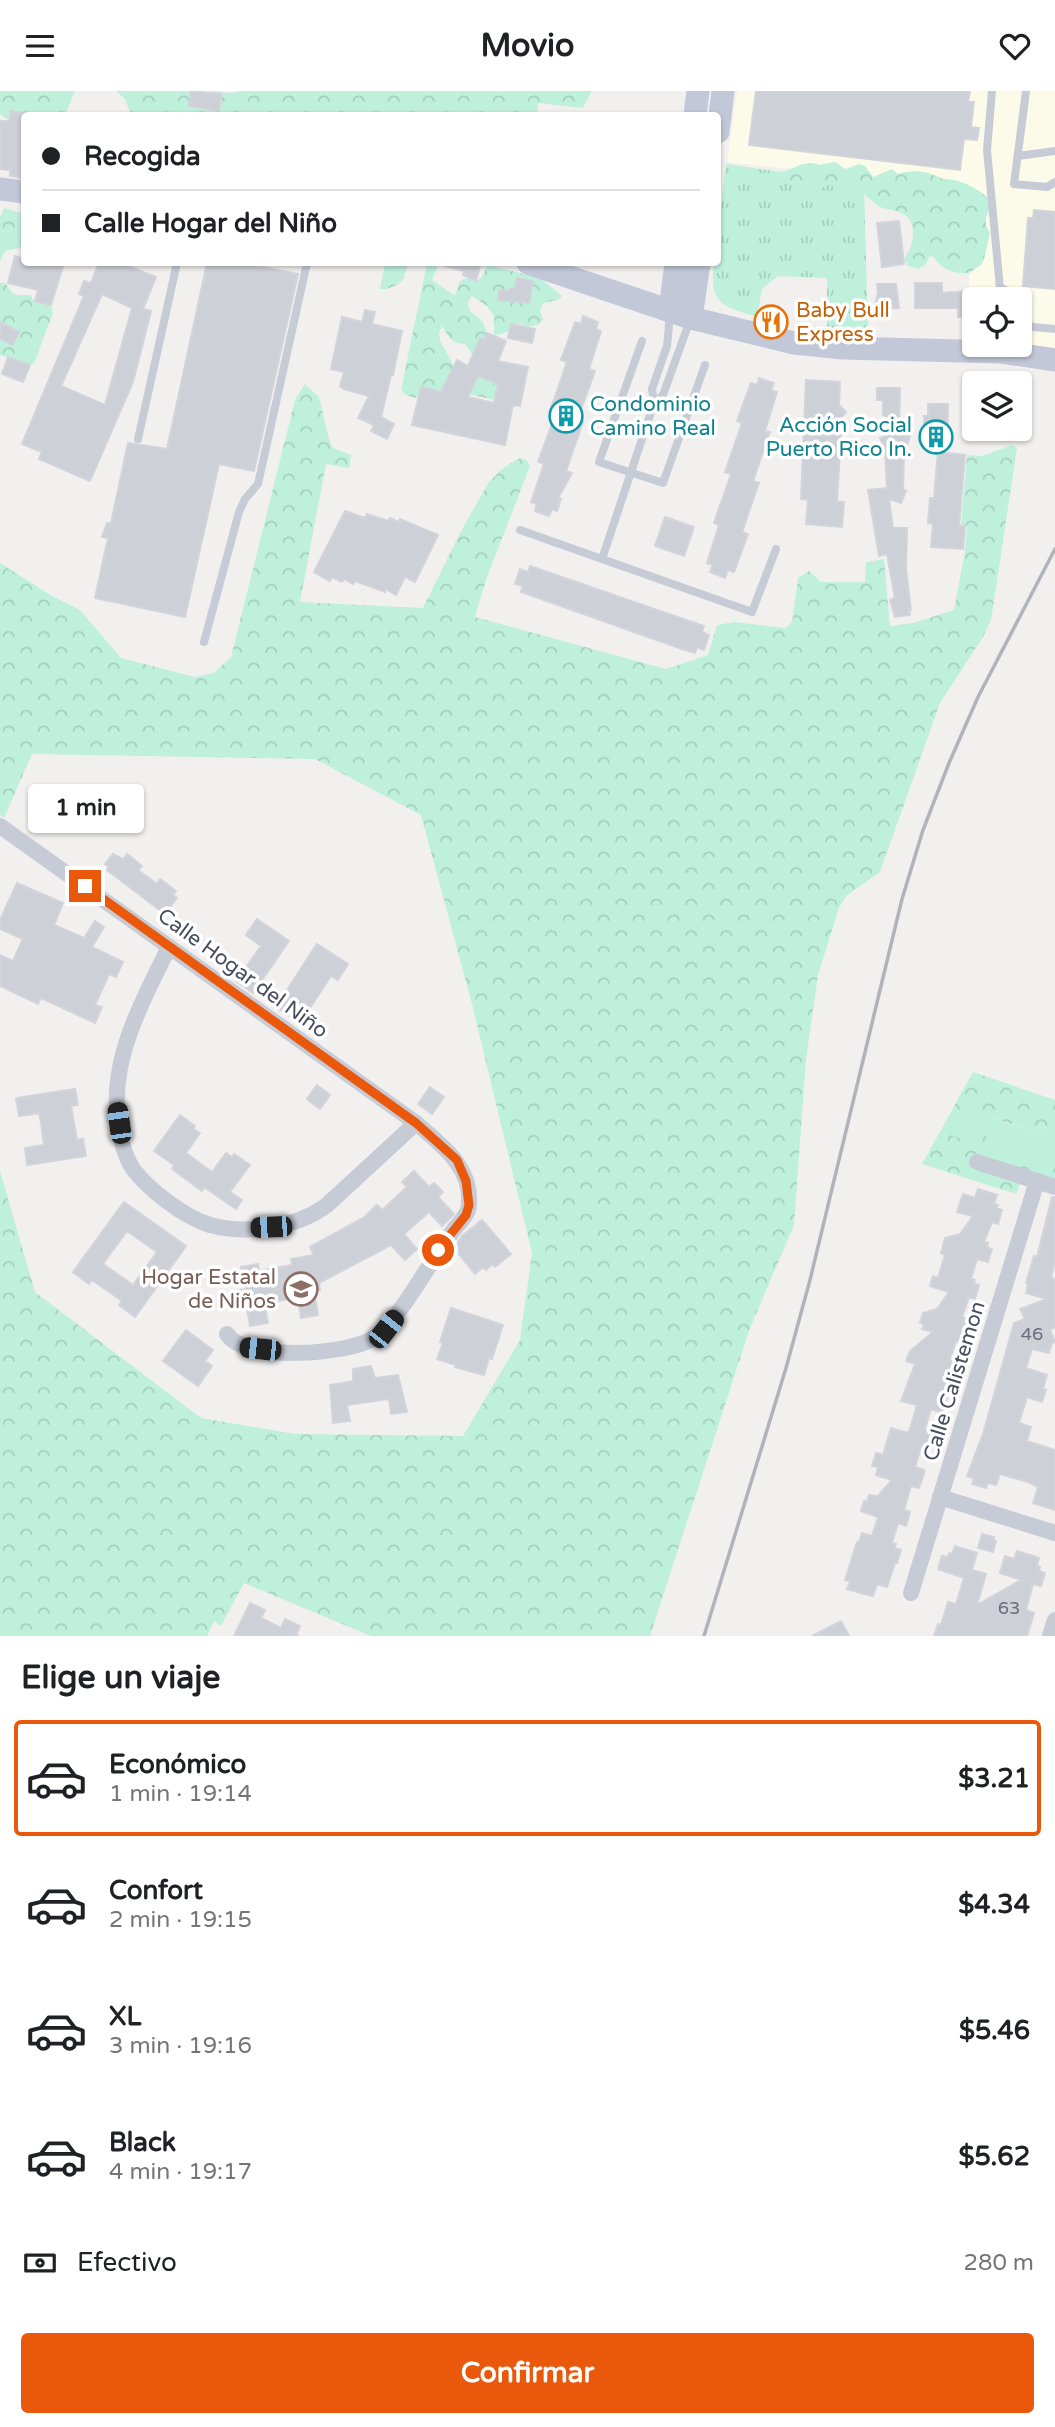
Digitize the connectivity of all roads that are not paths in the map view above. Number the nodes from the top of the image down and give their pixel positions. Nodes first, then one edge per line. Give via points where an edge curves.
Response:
1 (698, 91) edge
2 (723, 91) edge
3 (992, 91) edge
4 (1026, 91) edge
5 (695, 112) edge
6 (720, 112) edge
7 (1055, 151) edge
8 (1018, 156) junction
9 (1055, 182) edge
10 (0, 189) edge
11 (21, 192) edge
12 (176, 266) edge
13 (306, 266) edge
14 (537, 266) edge
15 (676, 266) edge
16 (698, 266) edge
17 (1000, 287) edge
18 (680, 315) junction
19 (1032, 326) edge
20 (1055, 329) edge
21 (642, 341) dead end
22 (962, 349) edge
23 (1032, 355) edge
24 (1055, 360) edge
25 (705, 365) dead end
26 (654, 403) junction
27 (138, 439) dead end
28 (631, 472) junction
29 (520, 530) dead end
30 (776, 549) dead end
31 (602, 559) junction
32 (204, 642) dead end
33 (0, 826) edge
34 (169, 947) junction
35 (416, 1123) junction
36 (977, 1163) dead end
37 (1037, 1181) junction
38 (1055, 1187) edge
39 (227, 1334) dead end
40 (940, 1497) junction
41 (1055, 1533) edge
42 (911, 1593) dead end
43 (1055, 1620) edge
44 (1050, 1636) edge

1 - 5 main road
2 - 6 main road
3 - 17 lane via 987,150
4 - 8 lane
7 - 8 lane
8 - 9 lane via 1014,184 1047,187
10 - 11 main road
12 - 27 lane
13 - 32 lane via 258,484 239,512
14 - 18 main road
15 - 18 main road
16 - 18 main road
18 - 22 main road via 794,344
18 - 26 lane via 663,395
18 - 26 lane via 670,331 652,389
19 - 20 lane
21 - 28 lane via 599,462
23 - 24 main road
25 - 28 lane via 663,483
26 - 28 lane
28 - 31 lane
29 - 31 lane
30 - 31 lane via 752,613
33 - 34 street, Calle Hogar del Niño
34 - 35 street, Calle Hogar del Niño
34 - 35 street via 133,1023 116,1107 132,1167 178,1209 209,1225 236,1229 302,1219 327,1205
35 - 39 street, Calle Hogar del Niño via 457,1160 469,1205 386,1329 371,1340 310,1354 245,1348
36 - 37 street
37 - 38 street
37 - 40 street, Calle Calistemon
40 - 41 street
40 - 42 street, Calle Calistemon
43 - 44 street

